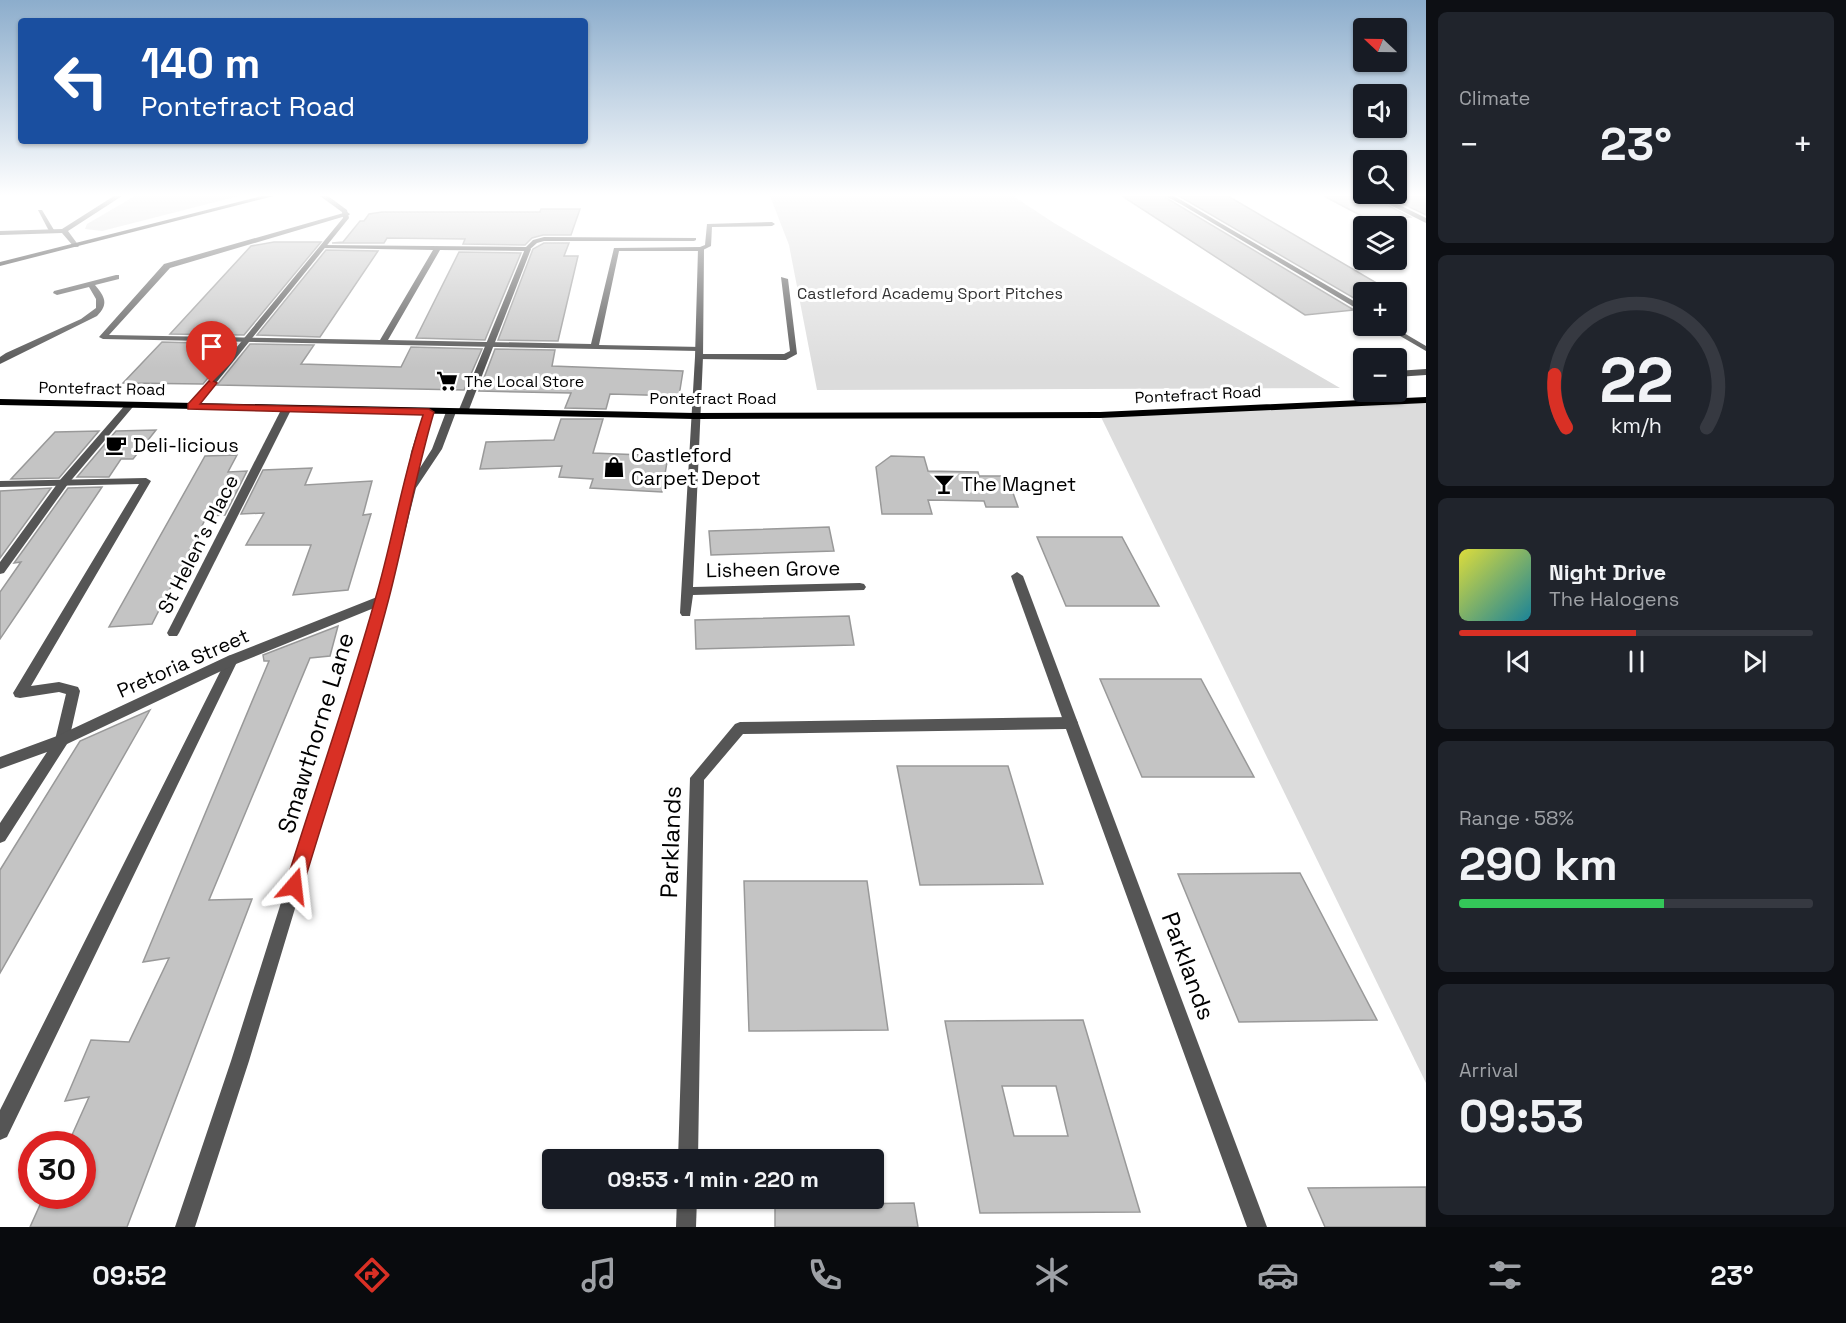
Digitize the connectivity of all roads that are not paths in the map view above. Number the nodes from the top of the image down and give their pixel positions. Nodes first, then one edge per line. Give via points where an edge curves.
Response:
1 (45, 253) edge
2 (211, 253) edge
3 (319, 253) edge
4 (435, 253) edge
5 (526, 253) edge
6 (615, 253) edge
7 (701, 253) edge
8 (1267, 253) edge
9 (0, 264) edge
10 (116, 277) dead end
11 (784, 279) dead end
12 (91, 284) junction
13 (57, 292) dead end
14 (1353, 304) edge
15 (1404, 336) edge
16 (248, 340) junction
17 (382, 343) junction
18 (489, 344) junction
19 (595, 346) junction
20 (1426, 349) edge
21 (699, 353) junction
22 (0, 361) edge
23 (1426, 372) edge
24 (1407, 373) edge
25 (1353, 398) edge
26 (1407, 398) edge
27 (1426, 400) edge
28 (0, 402) edge
29 (129, 406) junction
30 (192, 407) junction
31 (287, 408) junction
32 (429, 412) junction
33 (457, 412) junction
34 (695, 416) junction
35 (63, 482) junction
36 (0, 484) edge
37 (410, 491) junction
38 (0, 570) edge
39 (1017, 576) dead end
40 (860, 587) dead end
41 (687, 591) junction
42 (382, 600) junction
43 (686, 613) dead end
44 (173, 633) dead end
45 (232, 660) junction
46 (1071, 723) junction
47 (62, 740) junction
48 (0, 763) edge
49 (0, 836) edge
50 (0, 1130) edge
51 (688, 1149) edge
52 (687, 1209) edge
53 (185, 1227) edge
54 (686, 1227) edge
55 (1257, 1227) edge

1 - 9 street
2 - 16 street via 167,266 103,337
3 - 16 street
4 - 17 street
5 - 18 street, Smawthorne Lane
6 - 19 street
7 - 21 street, Lisheen Grove
8 - 14 street
10 - 12 street
11 - 21 street via 794,352 786,357
12 - 13 street
12 - 22 street via 101,298 96,313
15 - 20 street
16 - 17 street
16 - 30 street
17 - 18 street
18 - 19 street
18 - 33 street, Smawthorne Lane
19 - 21 street
21 - 34 street, Lisheen Grove
23 - 24 street
25 - 34 main road, Pontefract Road via 1100,415
26 - 27 main road, Pontefract Road
28 - 29 main road, Pontefract Road
29 - 30 main road, Pontefract Road
29 - 35 street
30 - 31 main road, Pontefract Road
31 - 32 main road, Pontefract Road
31 - 44 street, St Helen's Place
32 - 33 main road, Pontefract Road
32 - 37 street, Smawthorne Lane via 416,452
33 - 34 main road, Pontefract Road
33 - 37 street, Smawthorne Lane
34 - 41 street, Lisheen Grove
35 - 36 street
35 - 38 street
35 - 47 street via 146,481 20,693 59,687 73,692
37 - 42 street, Smawthorne Lane
39 - 46 street, Parklands
40 - 41 street, Lisheen Grove
41 - 43 street, Lisheen Grove
42 - 45 street, Pretoria Street
42 - 53 street, Smawthorne Lane
45 - 47 street, Pretoria Street
45 - 50 street
46 - 51 street, Parklands via 740,728 697,778
46 - 55 street, Parklands
47 - 48 street, Pretoria Street
47 - 49 street
52 - 54 street

